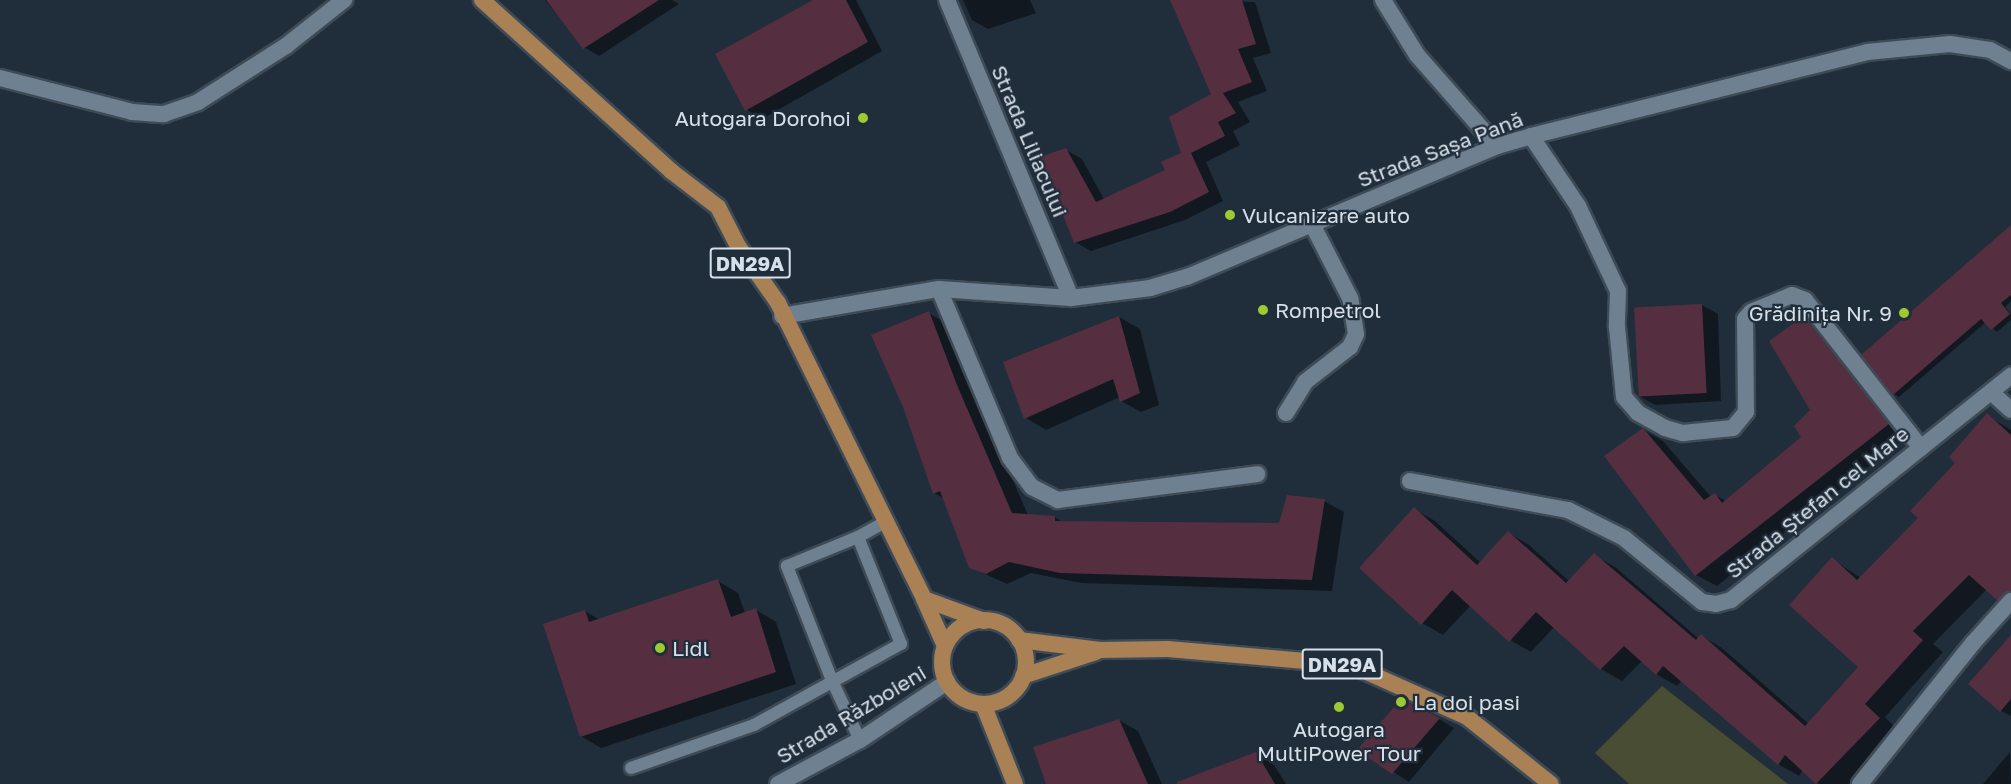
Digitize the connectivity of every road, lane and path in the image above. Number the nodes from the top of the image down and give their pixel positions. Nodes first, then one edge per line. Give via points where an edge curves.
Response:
1 (344, 0) edge
2 (482, 0) edge
3 (947, 0) edge
4 (1383, 0) edge
5 (2011, 61) edge
6 (0, 78) edge
7 (1531, 136) junction
8 (1497, 146) junction
9 (1312, 224) junction
10 (939, 289) junction
11 (1071, 298) junction
12 (782, 316) junction
13 (2011, 376) edge
14 (1992, 393) junction
15 (2011, 410) edge
16 (1286, 413) dead end
17 (1921, 448) junction
18 (1257, 474) dead end
19 (1410, 481) dead end
20 (885, 522) junction
21 (858, 537) junction
22 (924, 599) junction
23 (2011, 601) edge
24 (984, 621) junction
25 (1019, 640) junction
26 (945, 646) junction
27 (1100, 650) junction
28 (1023, 676) junction
29 (833, 682) junction
30 (947, 682) junction
31 (983, 704) junction
32 (860, 740) junction
33 (631, 768) dead end
34 (778, 784) edge
35 (1016, 784) edge
36 (1551, 784) edge
37 (1860, 784) edge

1 - 6 street via 287,45 198,102 164,114 132,112
2 - 12 main road, DN29A via 671,171 718,207 738,246 778,303
3 - 11 street, Strada Liliacului
4 - 8 street via 1417,55
5 - 7 street, Strada Sașa Pană via 1990,50 1950,44 1867,52
7 - 8 street, Strada Sașa Pană
7 - 17 street via 1578,206 1618,291 1617,327 1624,397 1638,413 1683,433 1733,428 1746,412 1745,319 1751,312 1792,295 1805,300
8 - 9 street, Strada Sașa Pană
9 - 11 street, Strada Sașa Pană via 1187,277 1150,288
9 - 16 street via 1350,298 1356,334 1350,347 1305,382
10 - 11 street, Strada Sașa Pană
10 - 12 street, Strada Sașa Pană
10 - 18 street via 1010,458 1032,487 1058,500
12 - 20 main road, DN29A
13 - 14 street, Strada Ștefan cel Mare
14 - 15 street
14 - 17 street, Strada Ștefan cel Mare
17 - 19 street, Strada Ștefan cel Mare via 1731,600 1716,604 1702,602 1624,538 1568,510
20 - 21 lane
20 - 22 main road, DN29A
21 - 29 lane via 901,644
21 - 29 lane via 787,566
22 - 24 main road
22 - 26 main road, DN29A
23 - 37 street
24 - 25 main road via 998,623
24 - 26 main road via 961,627
25 - 27 main road, DN29A
25 - 28 main road via 1024,652
26 - 30 main road via 942,658
27 - 28 main road, DN29A
27 - 36 main road, DN29A via 1168,649 1351,665 1467,717
28 - 31 main road via 1012,693
29 - 32 lane
29 - 33 lane via 754,725
30 - 31 main road via 958,696
30 - 32 street, Strada Războieni
31 - 35 main road
32 - 34 street, Strada Războieni

